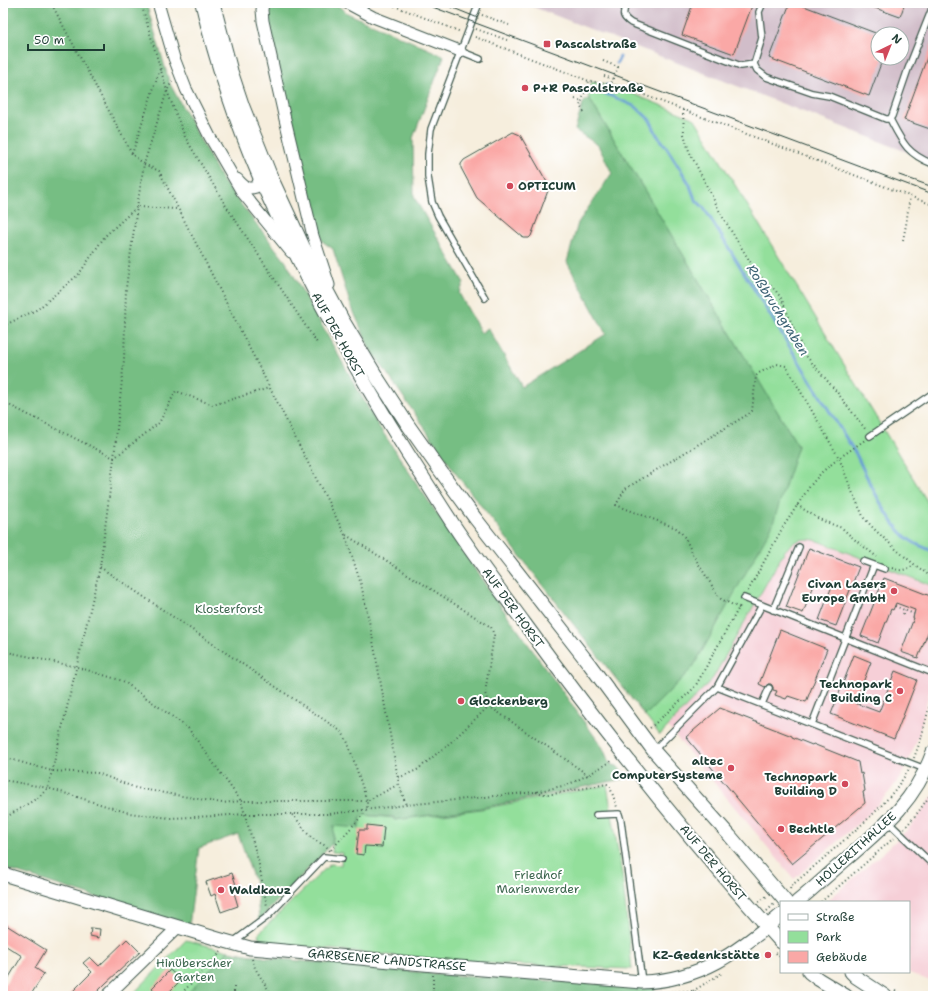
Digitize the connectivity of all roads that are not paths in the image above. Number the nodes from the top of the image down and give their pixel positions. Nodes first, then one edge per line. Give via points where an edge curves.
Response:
1 (158, 3) edge
2 (202, 3) edge
3 (213, 3) edge
4 (263, 3) edge
5 (347, 3) edge
6 (479, 3) edge
7 (626, 3) edge
8 (762, 3) edge
9 (933, 6) edge
10 (460, 51) junction
11 (480, 59) dead end
12 (754, 64) junction
13 (890, 119) junction
14 (933, 164) edge
15 (231, 173) junction
16 (260, 180) junction
17 (299, 261) junction
18 (484, 298) dead end
19 (342, 319) junction
20 (933, 393) edge
21 (870, 436) road end
22 (799, 547) dead end
23 (863, 561) dead end
24 (874, 565) junction
25 (886, 567) road end
26 (744, 598) road end
27 (762, 605) junction
28 (773, 610) junction
29 (846, 638) junction
30 (933, 673) edge
31 (717, 687) junction
32 (769, 688) dead end
33 (762, 704) junction
34 (812, 724) junction
35 (653, 750) junction
36 (933, 752) edge
37 (925, 770) junction
38 (596, 815) dead end
39 (888, 822) junction
40 (342, 860) dead end
41 (933, 863) edge
42 (3, 874) edge
43 (783, 895) edge
44 (798, 901) edge
45 (780, 915) edge
46 (760, 918) junction
47 (178, 927) junction
48 (780, 941) edge
49 (231, 943) junction
50 (810, 973) edge
51 (852, 973) edge
52 (642, 982) junction
53 (107, 996) edge
54 (846, 996) edge
55 (885, 996) edge

1 - 15 street, AUF DER HORST via 186,89
2 - 16 street, AUF DER HORST via 222,76
3 - 19 street, AUF DER HORST via 244,107 271,177 303,246
4 - 19 street, AUF DER HORST via 263,21 313,236
5 - 10 street via 373,17
6 - 10 lane
7 - 12 lane via 623,13 630,23 741,66
8 - 12 lane via 759,12 762,38
9 - 13 lane
10 - 11 lane
10 - 18 lane via 431,128 428,177 436,211
12 - 13 lane via 766,77 812,93 829,96
13 - 14 lane via 902,143 911,152
15 - 16 street, AUF DER HORST via 247,188 256,187
15 - 17 street, AUF DER HORST via 242,192
16 - 17 street, AUF DER HORST
17 - 46 street, AUF DER HORST via 366,387 459,532 566,681 631,764
19 - 35 street, AUF DER HORST via 382,385 439,469
20 - 21 lane
22 - 28 lane
23 - 24 lane
24 - 25 lane
24 - 29 lane
26 - 27 lane
27 - 28 lane
27 - 31 lane
28 - 29 lane
29 - 30 lane
29 - 34 lane
31 - 33 lane
31 - 35 lane
32 - 33 lane
33 - 34 lane
34 - 37 lane
35 - 43 street, AUF DER HORST
36 - 37 street, HOLLERITHALLEE
37 - 39 street, HOLLERITHALLEE via 914,790
38 - 52 lane via 619,814 621,821
39 - 41 lane
39 - 44 street, HOLLERITHALLEE
40 - 49 lane via 324,857 268,916
42 - 47 street, GARBSENER LANDSTRASSE
45 - 46 street, GARBSENER LANDSTRASSE
46 - 48 street
46 - 52 street, GARBSENER LANDSTRASSE via 748,943 708,968 668,979
47 - 49 street, GARBSENER LANDSTRASSE
47 - 53 street
49 - 52 street, GARBSENER LANDSTRASSE via 250,948
50 - 54 street
51 - 55 street

